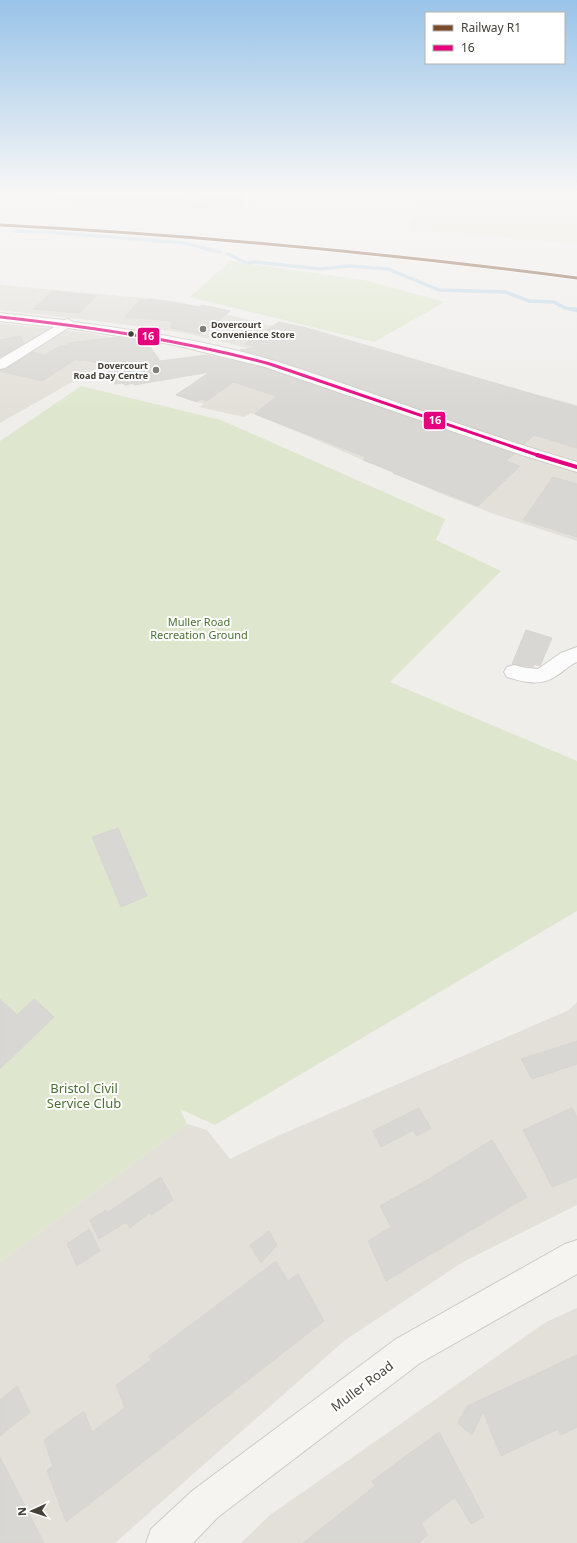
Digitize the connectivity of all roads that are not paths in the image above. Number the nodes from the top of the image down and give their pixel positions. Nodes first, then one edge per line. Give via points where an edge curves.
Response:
1 (0, 317) edge
2 (68, 324) junction
3 (0, 365) edge
4 (577, 467) edge
5 (577, 654) edge
6 (514, 672) dead end
7 (577, 1256) edge
8 (165, 1543) edge

1 - 2 street
2 - 3 street
2 - 4 street via 144,335 236,354
5 - 6 street via 544,675 530,676
7 - 8 main road, Muller Road via 408,1351 205,1504

